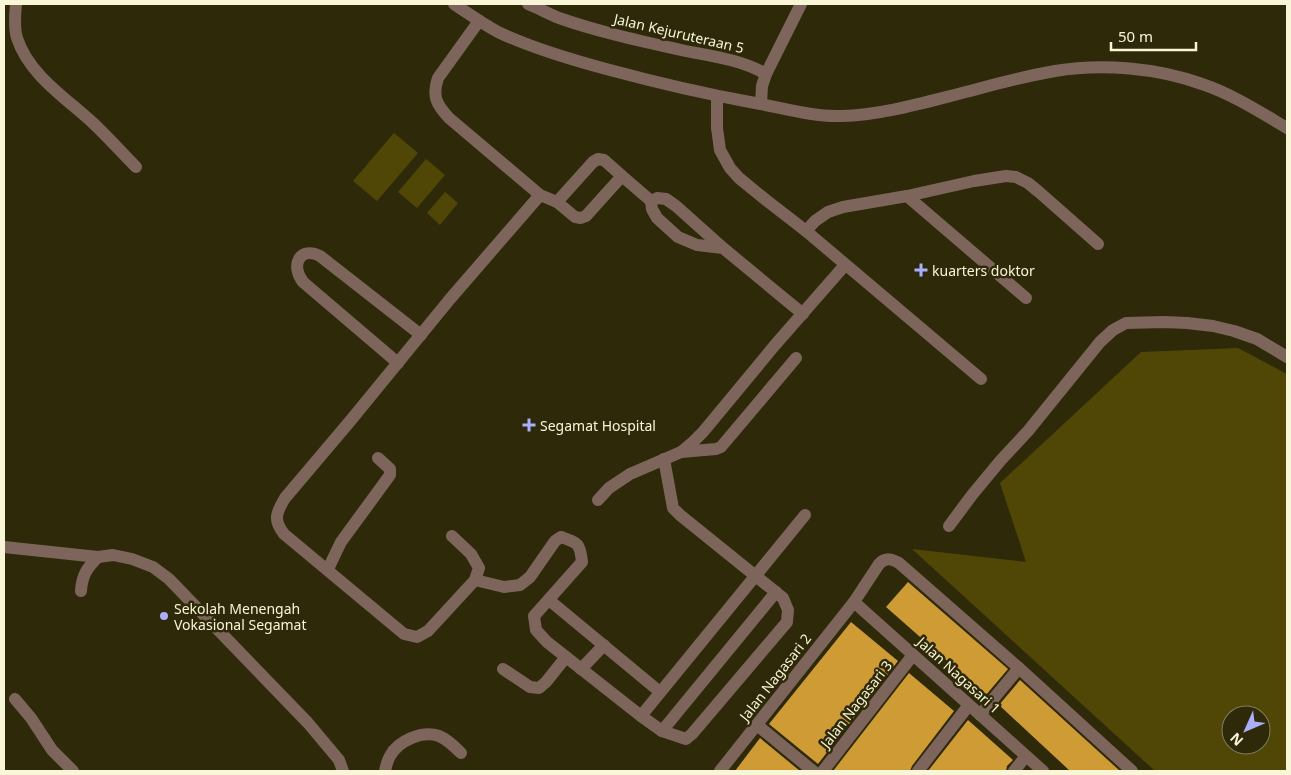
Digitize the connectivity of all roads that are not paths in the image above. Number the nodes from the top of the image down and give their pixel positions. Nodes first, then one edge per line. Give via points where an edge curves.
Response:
1 (16, 4) edge
2 (454, 4) edge
3 (528, 4) edge
4 (801, 4) edge
5 (479, 21) junction
6 (766, 74) junction
7 (717, 96) junction
8 (761, 104) junction
9 (1287, 128) edge
10 (136, 168) dead end
11 (622, 176) junction
12 (540, 195) junction
13 (907, 196) junction
14 (651, 201) junction
15 (557, 202) junction
16 (806, 231) junction
17 (1098, 244) dead end
18 (723, 248) junction
19 (845, 265) junction
20 (1026, 298) dead end
21 (802, 314) junction
22 (421, 335) junction
23 (1287, 357) edge
24 (796, 358) dead end
25 (398, 363) junction
26 (981, 379) dead end
27 (681, 452) junction
28 (378, 458) dead end
29 (664, 459) junction
30 (598, 500) dead end
31 (805, 515) dead end
32 (949, 526) dead end
33 (452, 536) dead end
34 (4, 547) edge
35 (98, 557) junction
36 (328, 569) junction
37 (756, 576) junction
38 (475, 580) junction
39 (81, 591) dead end
40 (776, 592) junction
41 (549, 600) junction
42 (854, 602) junction
43 (604, 645) junction
44 (913, 655) junction
45 (566, 657) junction
46 (1019, 668) junction
47 (503, 669) dead end
48 (581, 669) junction
49 (660, 692) junction
50 (15, 699) dead end
51 (969, 705) junction
52 (980, 715) junction
53 (641, 716) junction
54 (756, 725) junction
55 (662, 731) junction
56 (461, 753) dead end
57 (1026, 756) junction
58 (73, 771) edge
59 (343, 771) edge
60 (385, 771) edge
61 (720, 771) edge
62 (813, 771) edge
63 (823, 771) edge
64 (918, 771) edge
65 (1014, 771) edge
66 (1044, 771) edge
67 (1132, 771) edge

1 - 10 street via 16,37 26,57 50,85
2 - 5 street
3 - 6 street, Jalan Kejuruteraan 5 via 592,28 723,58
4 - 6 street
5 - 7 street via 555,55
5 - 12 street via 438,78 435,97 448,118
6 - 8 street
7 - 8 street
7 - 16 street via 720,150 730,168
8 - 9 street via 818,115 856,115 900,108 1057,71 1124,68 1174,75 1202,84 1226,93
11 - 14 street
11 - 15 street via 581,218
11 - 15 street via 604,160 598,159
12 - 15 street
12 - 22 street
13 - 16 street via 828,212
13 - 17 street via 997,177 1016,177 1040,192
13 - 20 street
14 - 18 street via 666,199
14 - 18 street via 657,218 678,237 698,245
16 - 19 street
18 - 21 street
19 - 21 street
19 - 26 street
21 - 27 street via 703,432
22 - 25 street
22 - 25 street via 320,256 311,253 297,262 303,282
23 - 32 street via 1257,339 1214,326 1126,323 1100,342
24 - 27 street via 721,447
25 - 36 street via 284,498 276,516 284,534
27 - 29 street
28 - 36 street via 390,469 390,475 341,542
29 - 30 street via 630,474 608,488
29 - 37 street via 673,508
31 - 37 street
33 - 38 street via 471,554 479,568
34 - 35 street
35 - 39 street via 88,567
35 - 59 street via 113,555 132,559 153,567 169,579 308,723 339,760
36 - 38 street via 404,634 417,637 428,630
37 - 40 street
37 - 49 street
38 - 41 street via 504,587 520,585 530,577 555,540 561,537 578,546 582,562
40 - 55 street
40 - 55 street via 788,610 787,622 692,734 686,739
41 - 43 street
41 - 45 street via 534,616 536,630
42 - 44 street, Jalan Nagasari 1
42 - 46 street, Jalan Nagasari 2 via 879,564 883,560 894,560
42 - 54 street, Jalan Nagasari 2
43 - 48 street
43 - 49 street
44 - 51 street, Jalan Nagasari 1
44 - 63 street, Jalan Nagasari 3
45 - 47 street via 539,688 530,687
45 - 48 street
46 - 52 street
46 - 67 street
48 - 53 street
49 - 53 street
50 - 58 street via 52,750
51 - 52 street, Jalan Nagasari 1
51 - 64 street
52 - 57 street, Jalan Nagasari 1
53 - 55 street
54 - 61 street, Jalan Nagasari 2
54 - 62 street
56 - 60 street via 438,736 423,735 397,747
57 - 65 street
57 - 66 street, Jalan Nagasari 1

